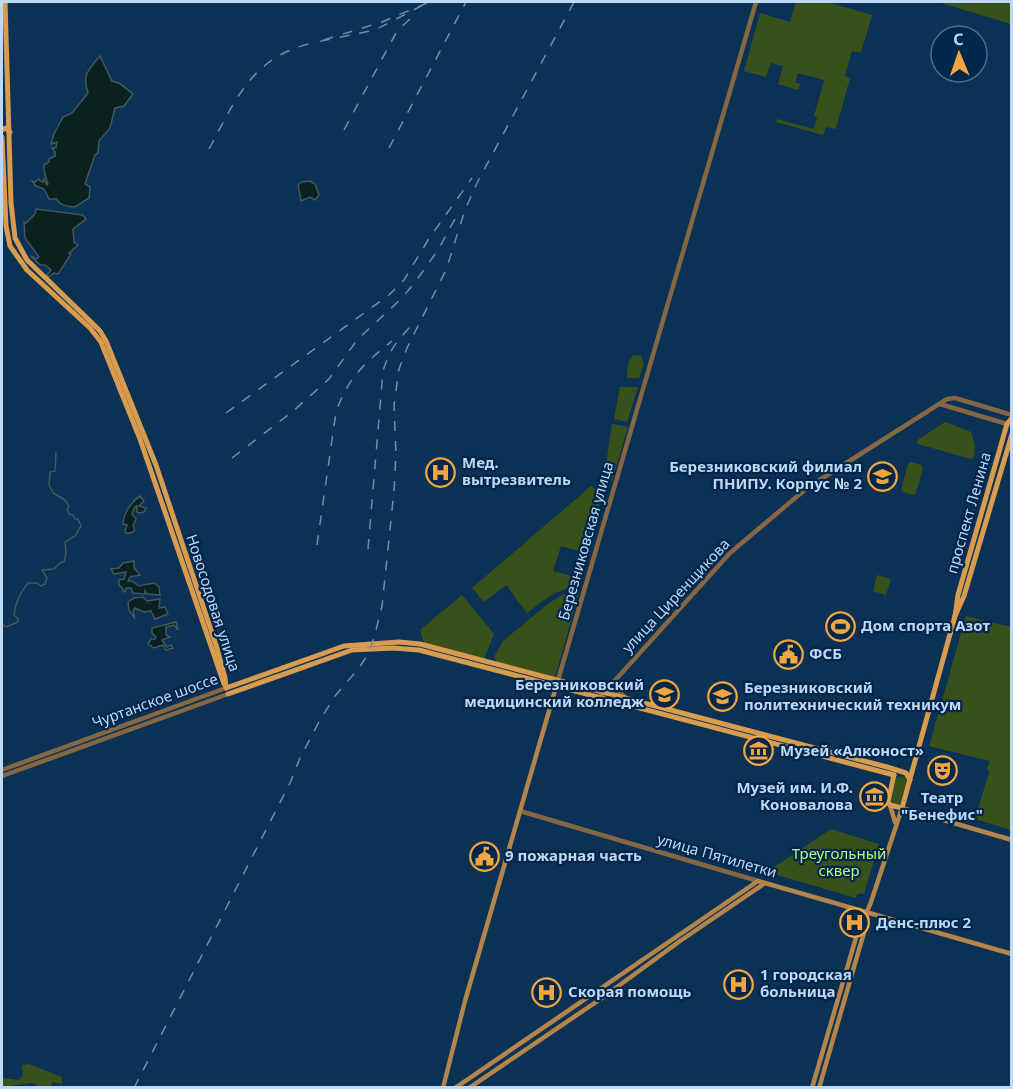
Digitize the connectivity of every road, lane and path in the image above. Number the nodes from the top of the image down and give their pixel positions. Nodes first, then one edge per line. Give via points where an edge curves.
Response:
1 (5, 2) edge
2 (756, 2) edge
3 (4, 11) edge
4 (2, 130) edge
5 (10, 132) junction
6 (2, 137) edge
7 (940, 404) junction
8 (1011, 416) edge
9 (1009, 424) edge
10 (1011, 434) edge
11 (955, 616) junction
12 (399, 642) junction
13 (393, 648) junction
14 (615, 680) junction
15 (557, 683) junction
16 (227, 691) junction
17 (605, 692) junction
18 (600, 698) junction
19 (626, 698) junction
20 (912, 766) junction
21 (2, 770) edge
22 (903, 771) junction
23 (894, 775) junction
24 (2, 776) edge
25 (910, 780) junction
26 (890, 805) junction
27 (902, 808) junction
28 (520, 811) junction
29 (895, 828) junction
30 (1011, 840) edge
31 (758, 880) junction
32 (766, 883) junction
33 (714, 910) junction
34 (867, 912) junction
35 (718, 916) junction
36 (1011, 954) edge
37 (442, 1088) edge
38 (455, 1088) edge
39 (469, 1088) edge
40 (812, 1088) edge
41 (819, 1088) edge

1 - 3 main road, Новосодовая улица
2 - 15 street, Березниковская улица
3 - 5 main road, Новосодовая улица
4 - 5 main road
5 - 16 main road, Новосодовая улица via 15,238 27,260 106,341 156,465 216,645
6 - 16 main road, Новосодовая улица via 10,246 27,270 101,342 144,450
7 - 8 street, улица Циренщикова via 955,398
7 - 9 street
7 - 14 street, улица Циренщикова via 807,488 730,553
8 - 9 main road, проспект Ленина
9 - 11 main road, проспект Ленина
10 - 11 main road, проспект Ленина
11 - 20 main road, проспект Ленина
12 - 13 main road
12 - 15 main road, Чуртанское шоссе via 420,644
12 - 16 main road, Чуртанское шоссе via 351,644
13 - 15 main road, Чуртанское шоссе via 419,650
13 - 16 main road, Чуртанское шоссе via 352,650
14 - 17 street, улица Циренщикова
14 - 19 street via 618,691
15 - 17 main road
15 - 18 main road
15 - 28 main road, Березниковская улица
16 - 21 street, Чуртанское шоссе
16 - 24 street, Чуртанское шоссе
17 - 18 street, улица Циренщикова
17 - 19 main road
18 - 23 main road
19 - 22 main road
20 - 22 main road
20 - 25 main road, проспект Ленина
22 - 23 main road
22 - 25 main road
23 - 26 main road via 888,797
25 - 27 main road, проспект Ленина
26 - 27 main road
26 - 29 main road
27 - 29 main road, проспект Ленина
27 - 30 main road
28 - 31 street, улица Пятилетки
28 - 37 main road, Березниковская улица
29 - 34 main road, проспект Ленина
31 - 32 main road, улица Пятилетки
31 - 33 main road
32 - 34 main road, улица Пятилетки
32 - 35 main road
33 - 35 main road
33 - 38 main road
34 - 36 main road, улица Пятилетки
34 - 40 main road, проспект Ленина via 862,916
34 - 41 main road, проспект Ленина
35 - 39 main road

